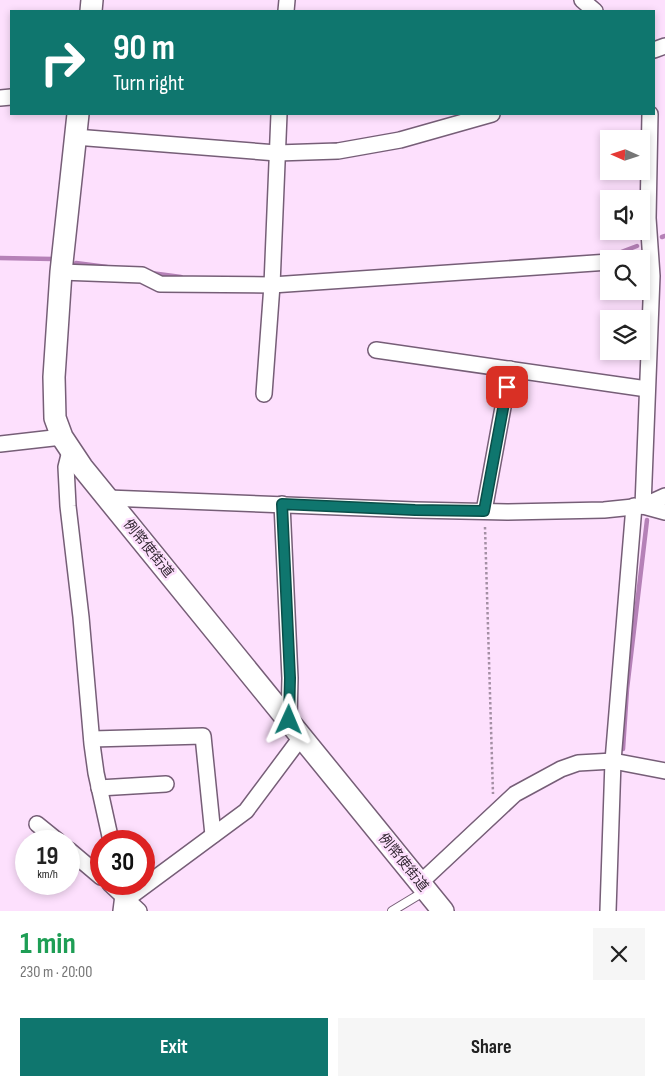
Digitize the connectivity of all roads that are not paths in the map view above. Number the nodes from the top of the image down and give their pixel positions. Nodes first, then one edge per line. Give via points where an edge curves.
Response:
1 (582, 0) edge
2 (594, 10) edge
3 (78, 115) edge
4 (279, 115) edge
5 (488, 115) edge
6 (650, 115) edge
7 (75, 137) junction
8 (277, 153) junction
9 (647, 250) edge
10 (600, 263) edge
11 (61, 272) junction
12 (272, 285) junction
13 (647, 300) edge
14 (376, 350) dead end
15 (510, 369) junction
16 (647, 389) junction
17 (264, 394) dead end
18 (0, 444) edge
19 (66, 444) junction
20 (665, 496) edge
21 (108, 498) junction
22 (282, 504) junction
23 (638, 506) junction
24 (484, 511) junction
25 (665, 512) edge
26 (296, 728) junction
27 (92, 739) junction
28 (613, 761) junction
29 (665, 770) edge
30 (166, 784) dead end
31 (99, 788) junction
32 (37, 824) dead end
33 (44, 830) edge
34 (109, 830) edge
35 (213, 835) junction
36 (80, 859) edge
37 (90, 868) edge
38 (423, 886) junction
39 (123, 897) edge
40 (139, 911) edge
41 (392, 911) edge
42 (443, 911) edge
43 (608, 911) edge

1 - 2 street
3 - 7 main road, 例幣使街道
4 - 8 street
5 - 8 street via 400,140 338,151
6 - 9 street
7 - 8 street
7 - 11 main road, 例幣使街道
8 - 12 street
10 - 12 street
11 - 12 street via 142,275 160,284
11 - 19 main road, 例幣使街道 via 54,418
12 - 17 street
13 - 16 street
14 - 15 street
15 - 16 street
15 - 24 street
16 - 23 street
18 - 19 street
19 - 21 main road, 例幣使街道
19 - 27 street via 68,506
20 - 23 street
21 - 22 street
21 - 26 main road, 例幣使街道
22 - 24 street
22 - 26 street via 290,678
23 - 24 street via 604,510
23 - 25 street
23 - 28 street
26 - 35 street via 246,810
26 - 38 main road, 例幣使街道
27 - 31 street
27 - 35 street via 203,736
28 - 29 street
28 - 38 street via 578,762 515,794
28 - 43 street
30 - 31 street
31 - 34 street
32 - 33 street
35 - 39 street
36 - 37 street
38 - 41 lane
38 - 42 main road, 例幣使街道
39 - 40 street

